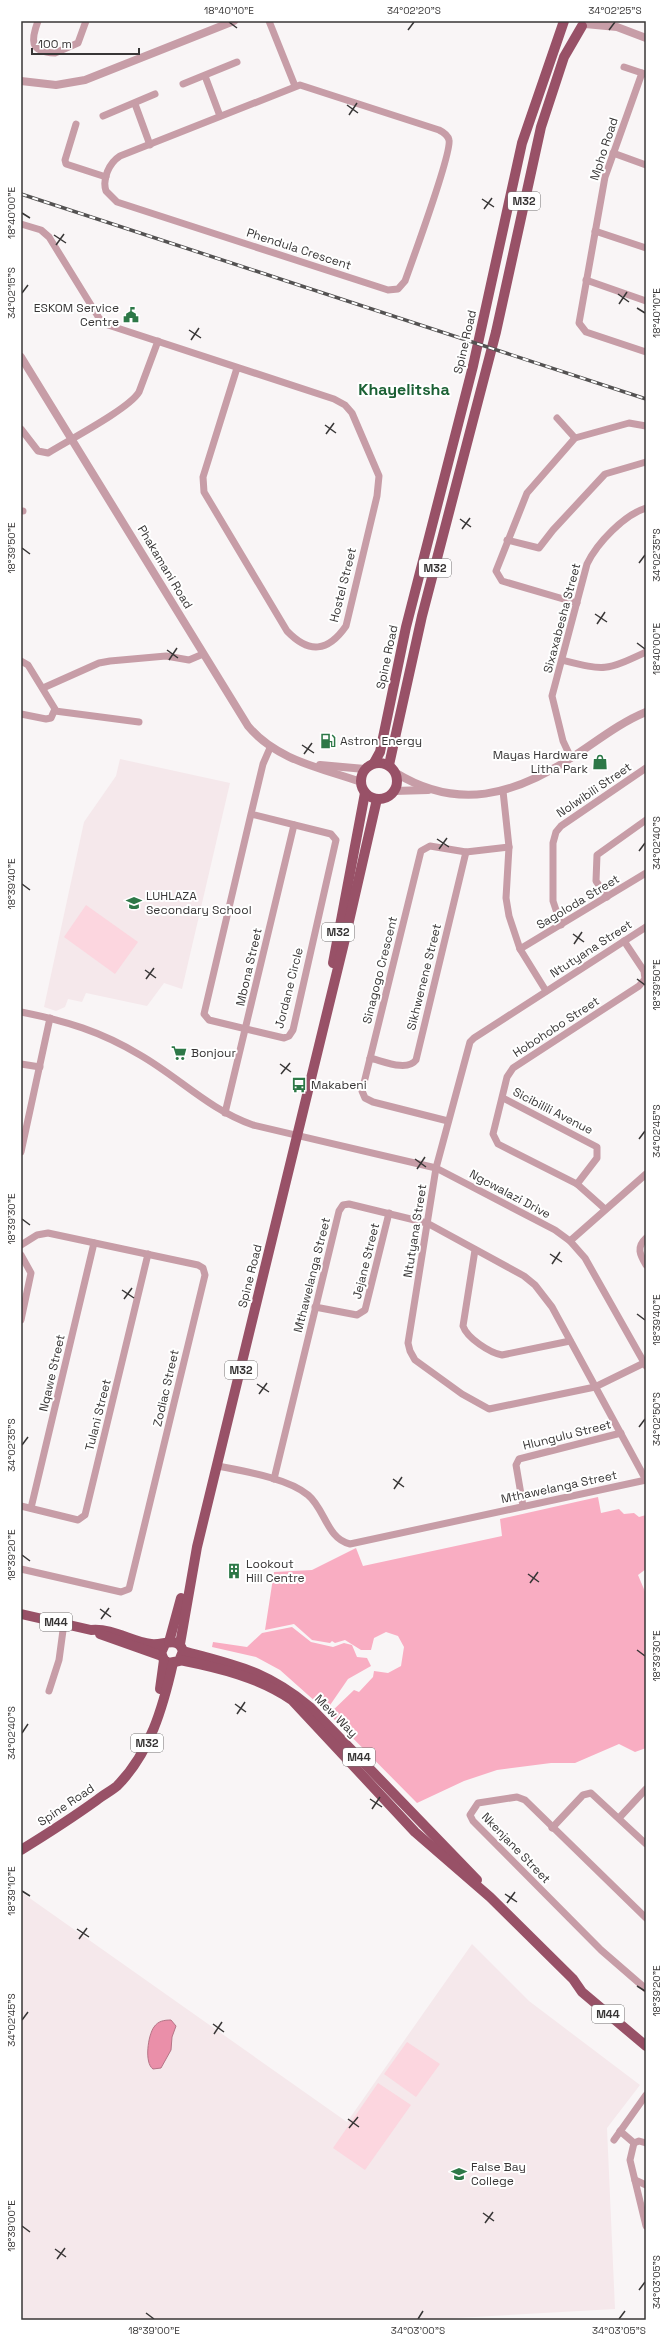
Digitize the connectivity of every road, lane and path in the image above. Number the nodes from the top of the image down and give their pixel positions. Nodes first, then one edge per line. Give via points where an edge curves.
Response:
1 (38, 21) edge
2 (86, 21) edge
3 (234, 21) edge
4 (269, 21) edge
5 (564, 21) edge
6 (609, 21) edge
7 (584, 23) edge
8 (617, 27) junction
9 (646, 38) edge
10 (237, 62) dead end
11 (624, 67) dead end
12 (644, 74) edge
13 (205, 76) junction
14 (21, 81) edge
15 (183, 84) dead end
16 (295, 86) junction
17 (155, 94) dead end
18 (135, 104) junction
19 (104, 116) dead end
20 (220, 116) junction
21 (76, 124) dead end
22 (150, 145) junction
23 (613, 153) junction
24 (646, 165) edge
25 (106, 177) junction
26 (21, 224) edge
27 (595, 231) junction
28 (646, 248) edge
29 (586, 280) junction
30 (646, 301) edge
31 (158, 341) junction
32 (646, 352) edge
33 (21, 357) edge
34 (237, 368) junction
35 (557, 418) dead end
36 (646, 426) edge
37 (21, 429) edge
38 (72, 438) junction
39 (575, 438) junction
40 (646, 462) edge
41 (646, 508) edge
42 (507, 540) junction
43 (577, 603) junction
44 (646, 652) edge
45 (203, 654) junction
46 (562, 660) junction
47 (21, 661) edge
48 (43, 688) junction
49 (55, 712) junction
50 (646, 712) edge
51 (21, 714) edge
52 (139, 722) dead end
53 (270, 748) junction
54 (571, 758) junction
55 (311, 764) junction
56 (389, 765) junction
57 (369, 766) junction
58 (646, 768) edge
59 (396, 774) junction
60 (361, 782) junction
61 (429, 790) junction
62 (394, 791) junction
63 (503, 791) junction
64 (366, 793) junction
65 (377, 799) junction
66 (250, 814) junction
67 (646, 820) edge
68 (294, 825) junction
69 (509, 847) junction
70 (466, 852) junction
71 (646, 872) edge
72 (607, 897) junction
73 (561, 925) junction
74 (646, 927) edge
75 (624, 941) junction
76 (520, 949) junction
77 (546, 992) junction
78 (326, 1011) junction
79 (21, 1012) edge
80 (50, 1018) junction
81 (246, 1029) junction
82 (370, 1058) junction
83 (21, 1064) edge
84 (40, 1068) junction
85 (503, 1098) junction
86 (225, 1113) junction
87 (448, 1121) junction
88 (296, 1134) junction
89 (21, 1152) edge
90 (436, 1168) junction
91 (646, 1174) edge
92 (578, 1184) junction
93 (605, 1209) junction
94 (389, 1213) junction
95 (427, 1223) junction
96 (646, 1238) edge
97 (570, 1241) junction
98 (94, 1243) junction
99 (21, 1246) edge
100 (475, 1250) junction
101 (148, 1254) junction
102 (21, 1255) edge
103 (646, 1265) edge
104 (315, 1307) junction
105 (21, 1320) edge
106 (570, 1341) junction
107 (645, 1364) edge
108 (595, 1387) junction
109 (621, 1433) junction
110 (218, 1466) junction
111 (275, 1476) junction
112 (646, 1480) edge
113 (21, 1506) edge
114 (523, 1506) junction
115 (30, 1508) junction
116 (197, 1547) junction
117 (21, 1569) edge
118 (21, 1614) edge
119 (64, 1623) junction
120 (92, 1630) junction
121 (167, 1643) junction
122 (174, 1656) junction
123 (49, 1691) dead end
124 (338, 1736) junction
125 (646, 1789) edge
126 (378, 1795) junction
127 (619, 1818) junction
128 (552, 1828) junction
129 (436, 1836) junction
130 (646, 1844) edge
131 (21, 1850) edge
132 (490, 1898) junction
133 (646, 1918) edge
134 (572, 1979) junction
135 (646, 1989) edge
136 (646, 2038) edge
137 (646, 2046) edge
138 (645, 2097) edge
139 (620, 2130) junction
140 (614, 2140) dead end
141 (634, 2143) junction
142 (646, 2143) edge
143 (635, 2180) junction
144 (646, 2185) edge
145 (646, 2226) edge

1 - 2 street via 32,39 33,44 37,48 55,53 78,43
3 - 14 street via 85,80 56,85
4 - 16 street
5 - 7 main road, Spine Road / M32 via 572,26
5 - 57 main road, Spine Road / M32 via 526,130 474,366 406,627 380,752
6 - 8 street
7 - 8 street
7 - 56 main road, Spine Road / M32 via 564,57 541,127 496,332 422,616
8 - 9 street
10 - 13 street
11 - 12 street
12 - 23 street, Mpho Road
13 - 15 street
13 - 20 street
16 - 20 street
16 - 25 street, Phendula Crescent via 321,90 439,130 448,136 449,144 441,174 405,281 398,289 381,288 117,202 106,192
17 - 18 street
18 - 19 street
18 - 22 street
20 - 22 street
21 - 25 street via 66,164
22 - 25 street via 117,158 111,164
23 - 24 street
23 - 27 street, Mpho Road via 605,177
26 - 31 street, Hostel Street via 41,230 49,237 101,321
27 - 28 street
27 - 29 street, Mpho Road
29 - 30 street
29 - 32 street, Mpho Road via 579,323 581,328 586,332
31 - 34 street, Hostel Street
31 - 38 street via 136,398
33 - 38 street, Phakamani Road
34 - 34 street, Hostel Street via 203,477 204,492 287,631 301,643 313,647 325,646 337,639 346,626 377,496 379,476 352,413 345,405 334,399
35 - 39 street
36 - 39 street via 629,423
37 - 38 street via 36,449 44,453
38 - 45 street, Phakamani Road
39 - 42 street via 526,493
40 - 42 street via 605,474 539,548
41 - 43 street, Sixaxabesha Street via 624,518 591,556
42 - 43 street via 496,571 502,581
43 - 46 street, Sixaxabesha Street
44 - 46 street via 613,668 604,669
45 - 48 street via 189,660 166,656 99,663
45 - 53 street, Phakamani Road via 248,726 258,739
46 - 54 street, Sixaxabesha Street via 552,696 563,741
47 - 48 street via 28,665
48 - 49 street
49 - 51 street via 46,719
49 - 52 street
50 - 54 street via 609,732
53 - 55 street, Phakamani Road
53 - 66 street, Jordane Circle via 263,764
54 - 63 street via 528,782
55 - 57 street, Phakamani Road
55 - 60 street, Phakamani Road
56 - 57 main road via 380,762
56 - 59 main road
57 - 60 main road, Spine Road / M32
58 - 73 street, Nolwibili Street via 556,832 553,843 553,902
59 - 61 street
59 - 62 main road
60 - 64 main road
61 - 62 street
61 - 63 street via 465,795
62 - 65 main road via 385,798
63 - 69 street
64 - 65 main road
64 - 78 main road, Spine Road / M32 via 337,939
65 - 78 main road, Spine Road / M32
66 - 68 street, Jordane Circle
66 - 81 street, Jordane Circle via 204,1014 209,1020
67 - 72 street via 597,855 596,881
68 - 81 street, Mbona Street
68 - 81 street, Jordane Circle via 331,834 335,837 336,843 292,1033 284,1038
69 - 70 street, Sinagogo Crescent
69 - 76 street via 506,898 508,916
70 - 82 street, Sinagogo Crescent via 430,846 424,848 420,854
70 - 82 street, Sikhwenene Street via 416,1060 405,1066
71 - 72 street, Sagoloda Street
72 - 73 street, Sagoloda Street
73 - 76 street, Sagoloda Street
74 - 75 street, Ntutyana Street
75 - 77 street, Ntutyana Street
75 - 85 street, Hobohobo Street via 644,971 645,980 513,1068
76 - 77 street
77 - 87 street, Ntutyana Street via 470,1042
78 - 88 main road, Spine Road / M32
79 - 80 street, Ngcwalazi Drive
80 - 84 street
80 - 86 street, Ngcwalazi Drive via 75,1024 105,1036 142,1055
81 - 86 street, Mbona Street
82 - 87 street, Sinagogo Crescent via 362,1091 367,1100
83 - 84 street
84 - 89 street
85 - 92 street, Hobohobo Street via 493,1134 495,1141
85 - 92 street, Sicibilili Avenue via 597,1147 597,1158
86 - 88 street, Ngcwalazi Drive via 254,1125
87 - 90 street, Ntutyana Street
88 - 90 street, Ngcwalazi Drive
88 - 110 main road, Spine Road / M32
90 - 95 street, Ntutyana Street
90 - 97 street, Ngcwalazi Drive via 532,1216
91 - 93 street
92 - 93 street, Hobohobo Street
93 - 97 street
94 - 95 street, Mthawelanga Street
94 - 104 street, Jejane Street via 365,1310 357,1315
94 - 104 street, Mthawelanga Street via 349,1204 340,1208
95 - 100 street, Mthawelanga Street
95 - 108 street, Ntutyana Street via 408,1343 415,1360 462,1394 489,1409
96 - 103 street via 640,1251
97 - 107 street, Ngcwalazi Drive via 595,1273
98 - 99 street, Zodiac Street via 48,1233 36,1235
98 - 101 street, Zodiac Street
98 - 115 street, Nqawe Street
100 - 106 street, Mthawelanga Street via 524,1276 535,1285 552,1307
100 - 106 street via 463,1326 467,1334 491,1352 502,1355
101 - 115 street, Tulani Street via 85,1515 78,1520
101 - 117 street, Zodiac Street via 198,1265 203,1268 205,1275 131,1585 127,1591 121,1592
102 - 105 street via 31,1273
104 - 111 street, Mthawelanga Street
106 - 108 street, Mthawelanga Street
107 - 108 street, Ntutyana Street
108 - 109 street, Mthawelanga Street
109 - 112 street, Mthawelanga Street
109 - 114 street, Hlungulu Street via 520,1458 516,1465
110 - 111 street, Mthawelanga Street
110 - 116 main road, Spine Road / M32
111 - 114 street, Mthawelanga Street via 308,1495 316,1503 338,1539 350,1544
112 - 114 street, Mthawelanga Street
113 - 115 street, Tulani Street
116 - 121 main road, Spine Road / M32
116 - 122 main road, Spine Road / M32
118 - 119 main road, Mew Way / M44
119 - 120 main road, Mew Way / M44
119 - 123 street via 58,1665
120 - 121 main road, Mew Way / M44 via 103,1629 145,1643
120 - 122 main road, Mew Way / M44 via 126,1645
121 - 122 main road, Mew Way
121 - 122 main road, M32 via 162,1650
122 - 124 main road, Mew Way / M44 via 234,1664 270,1678 310,1707
122 - 126 main road, Mew Way / M44 via 240,1674 278,1691 310,1718
122 - 131 main road, Spine Road / M32 via 161,1709 150,1738 116,1787
124 - 126 main road via 378,1786
124 - 129 main road, Mew Way / M44
125 - 127 street
126 - 129 main road via 392,1801 422,1830
126 - 132 main road, Mew Way / M44 via 432,1848
127 - 128 street via 594,1794 588,1793
127 - 130 street
128 - 133 street, Nkenjane Street
128 - 135 street, Nkenjane Street via 525,1800 517,1798 478,1803 470,1815 601,1950
129 - 132 main road, Mew Way / M44 via 478,1881
132 - 134 main road, Mew Way / M44
134 - 136 main road, Mew Way / M44 via 588,1988
134 - 137 main road, Mew Way / M44 via 586,1995
138 - 139 street
139 - 140 street
139 - 141 street
141 - 142 street
141 - 143 street via 630,2158
143 - 144 street
143 - 145 street

